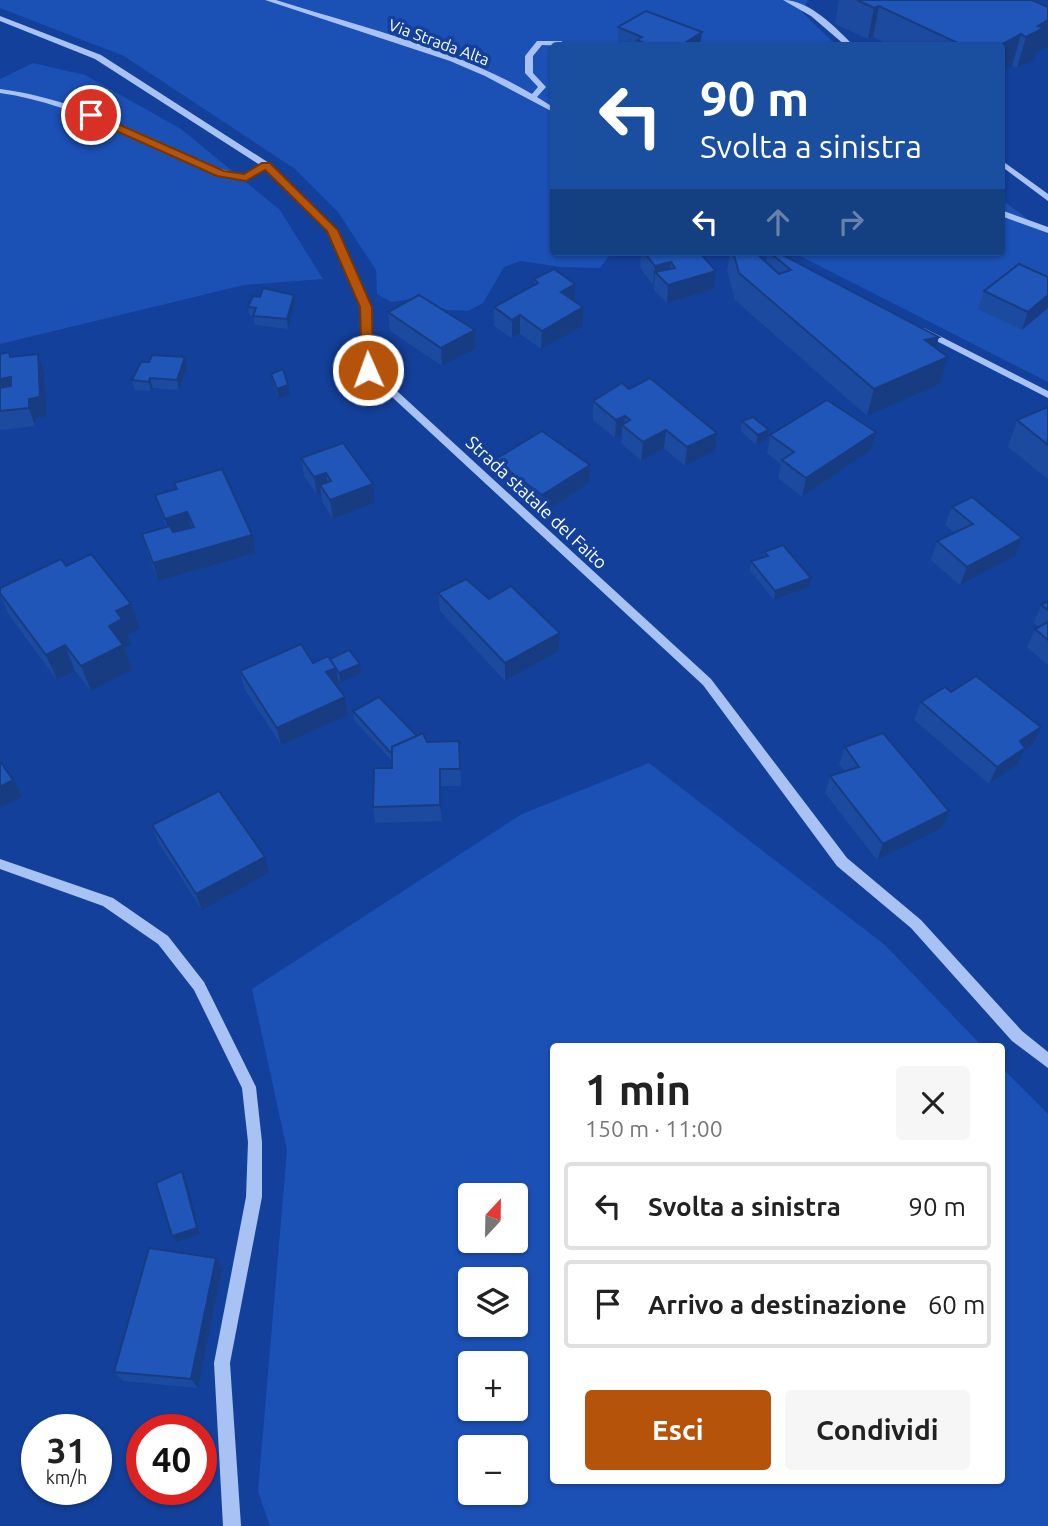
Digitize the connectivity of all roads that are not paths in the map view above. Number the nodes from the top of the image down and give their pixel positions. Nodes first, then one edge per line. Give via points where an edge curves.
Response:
1 (269, 0) edge
2 (787, 0) edge
3 (0, 18) edge
4 (845, 42) edge
5 (550, 44) edge
6 (0, 91) edge
7 (533, 97) junction
8 (550, 108) edge
9 (266, 165) junction
10 (1005, 165) edge
11 (1048, 198) edge
12 (1005, 214) edge
13 (1048, 230) edge
14 (916, 326) edge
15 (1048, 395) edge
16 (0, 864) edge
17 (1048, 1061) edge
18 (232, 1526) edge

1 - 7 street, Via Strada Alta via 450,60
2 - 4 street via 814,15
3 - 9 street, Strada statale del Faito via 98,57
5 - 7 street via 540,43 529,56 529,73 542,87
6 - 9 street via 31,94 111,123 221,174 246,178
7 - 8 street, Via Strada Alta
9 - 17 street, Strada statale del Faito via 332,230 366,307 368,370 707,682 842,862 916,924 1017,1036
10 - 11 street
12 - 13 street
14 - 15 street
16 - 18 street via 108,902 163,940 199,986 249,1087 254,1197 222,1363

